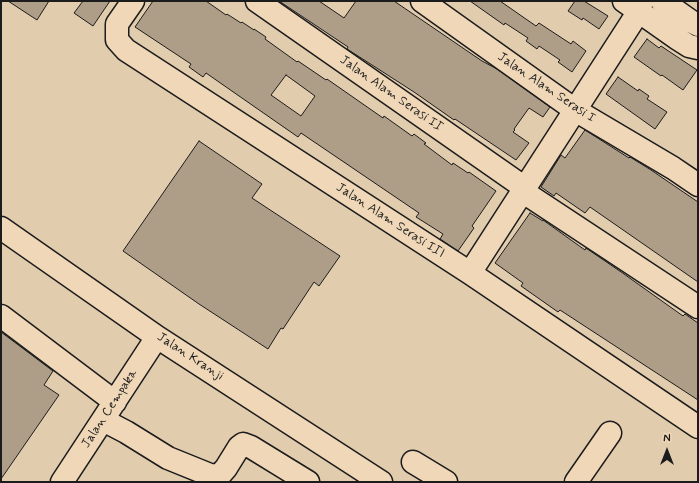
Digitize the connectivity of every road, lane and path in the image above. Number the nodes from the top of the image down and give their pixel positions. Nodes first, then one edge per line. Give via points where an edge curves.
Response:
1 (133, 1) edge
2 (257, 1) edge
3 (422, 1) edge
4 (662, 1) edge
5 (635, 4) edge
6 (698, 25) edge
7 (698, 48) edge
8 (575, 110) junction
9 (673, 168) junction
10 (698, 168) edge
11 (698, 185) edge
12 (524, 189) junction
13 (1, 228) edge
14 (470, 273) junction
15 (698, 307) edge
16 (1, 316) edge
17 (158, 337) junction
18 (109, 411) junction
19 (698, 427) edge
20 (610, 433) dead end
21 (413, 462) dead end
22 (62, 482) edge
23 (308, 482) edge
24 (381, 482) edge
25 (446, 482) edge
26 (576, 482) edge

1 - 14 street, Jalan Alam Serasi III via 117,24 117,40 126,50
2 - 12 street, Jalan Alam Serasi II
3 - 8 street, Jalan Alam Serasi I
4 - 6 street
5 - 7 street via 678,39
5 - 8 street
8 - 9 street, Jalan Alam Serasi I
8 - 12 street
9 - 10 street
9 - 11 street, Jalan Alam Serasi I
12 - 14 street
12 - 15 street, Jalan Alam Serasi II
13 - 17 street, Jalan Kranji
14 - 19 street, Jalan Alam Serasi III
16 - 18 street
17 - 18 street, Jalan Cempaka
17 - 24 street, Jalan Kranji
18 - 22 street, Jalan Cempaka
18 - 23 street via 126,432 168,458 210,475 219,476 238,447 243,444
20 - 26 street
21 - 25 street

